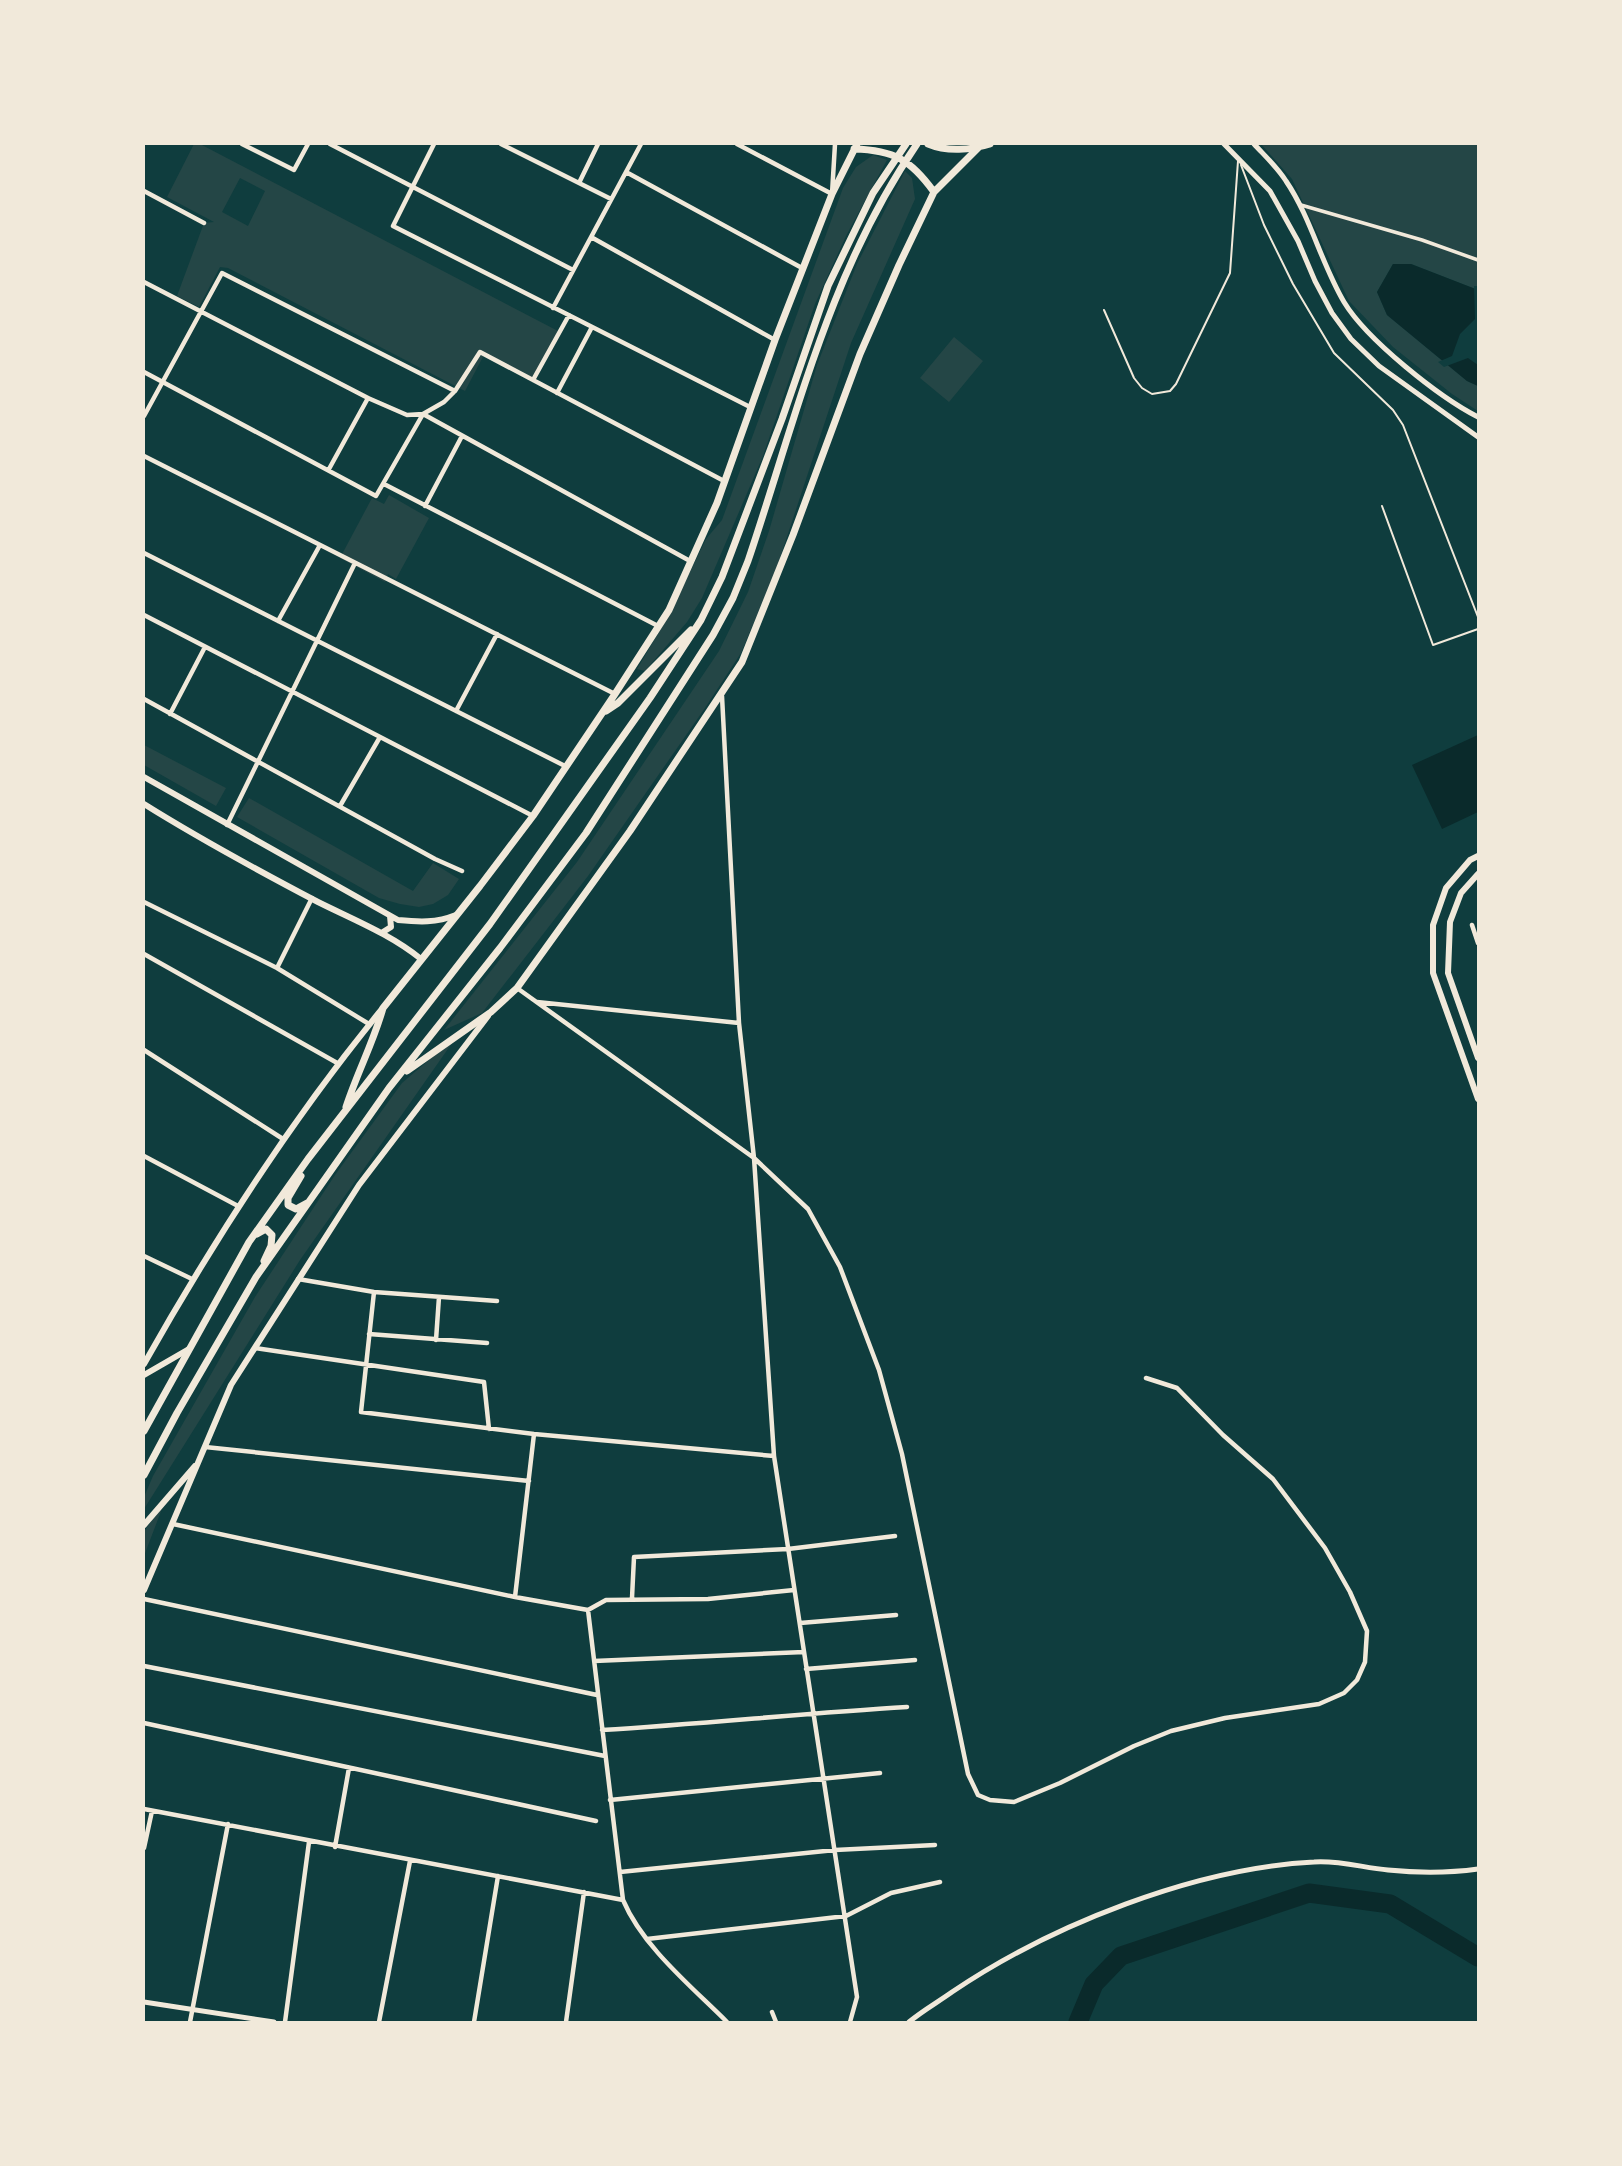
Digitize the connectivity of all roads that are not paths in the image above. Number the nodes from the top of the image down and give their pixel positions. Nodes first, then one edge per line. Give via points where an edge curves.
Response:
1 (243, 144) edge
2 (309, 144) edge
3 (330, 144) edge
4 (434, 144) edge
5 (501, 144) edge
6 (598, 144) edge
7 (641, 144) edge
8 (737, 144) edge
9 (906, 144) edge
10 (917, 144) edge
11 (928, 144) edge
12 (990, 144) edge
13 (1224, 144) edge
14 (1254, 144) edge
15 (833, 145) edge
16 (856, 146) edge
17 (979, 147) junction
18 (1238, 157) junction
19 (626, 172) junction
20 (579, 183) junction
21 (412, 186) junction
22 (144, 191) edge
23 (934, 192) junction
24 (832, 194) junction
25 (611, 199) junction
26 (1299, 204) junction
27 (204, 223) dead end
28 (591, 237) junction
29 (1479, 260) edge
30 (803, 268) junction
31 (573, 270) junction
32 (144, 282) edge
33 (553, 307) junction
34 (1104, 310) dead end
35 (202, 312) junction
36 (569, 315) junction
37 (592, 327) junction
38 (775, 340) junction
39 (144, 372) edge
40 (533, 380) junction
41 (162, 382) junction
42 (455, 391) junction
43 (556, 393) junction
44 (368, 398) junction
45 (751, 408) junction
46 (423, 414) junction
47 (144, 416) edge
48 (1479, 417) edge
49 (462, 436) junction
50 (1479, 437) edge
51 (144, 456) edge
52 (329, 469) junction
53 (725, 482) junction
54 (384, 484) junction
55 (425, 506) junction
56 (1382, 506) dead end
57 (320, 545) junction
58 (144, 553) edge
59 (691, 561) junction
60 (355, 563) junction
61 (144, 615) edge
62 (1479, 617) edge
63 (701, 620) junction
64 (278, 621) junction
65 (658, 626) junction
66 (1479, 629) edge
67 (497, 634) junction
68 (317, 641) junction
69 (205, 647) junction
70 (293, 693) junction
71 (615, 694) junction
72 (722, 694) junction
73 (144, 699) edge
74 (456, 710) junction
75 (170, 714) junction
76 (602, 714) junction
77 (380, 737) junction
78 (258, 762) junction
79 (565, 766) junction
80 (144, 777) edge
81 (144, 804) edge
82 (340, 806) junction
83 (533, 816) junction
84 (226, 826) junction
85 (1479, 856) edge
86 (462, 871) dead end
87 (1479, 874) edge
88 (312, 898) junction
89 (144, 902) edge
90 (458, 915) junction
91 (390, 916) junction
92 (1472, 925) dead end
93 (381, 932) junction
94 (1479, 943) edge
95 (144, 954) edge
96 (421, 959) junction
97 (277, 968) junction
98 (517, 988) junction
99 (537, 1002) junction
100 (383, 1007) junction
101 (491, 1012) junction
102 (738, 1023) junction
103 (369, 1024) junction
104 (144, 1050) edge
105 (1479, 1058) edge
106 (339, 1064) junction
107 (401, 1075) junction
108 (1479, 1099) edge
109 (343, 1114) junction
110 (283, 1139) junction
111 (144, 1156) edge
112 (754, 1158) junction
113 (308, 1159) junction
114 (313, 1199) junction
115 (238, 1206) junction
116 (249, 1242) junction
117 (144, 1256) edge
118 (256, 1277) junction
119 (192, 1279) junction
120 (298, 1279) junction
121 (374, 1292) junction
122 (439, 1297) junction
123 (497, 1301) dead end
124 (369, 1334) junction
125 (436, 1340) junction
126 (487, 1343) dead end
127 (254, 1348) junction
128 (189, 1349) junction
129 (144, 1364) edge
130 (365, 1365) junction
131 (144, 1375) edge
132 (1146, 1378) dead end
133 (489, 1429) junction
134 (144, 1431) edge
135 (534, 1434) junction
136 (205, 1447) junction
137 (774, 1456) junction
138 (199, 1462) junction
139 (144, 1475) edge
140 (529, 1481) junction
141 (173, 1524) junction
142 (144, 1525) edge
143 (895, 1536) dead end
144 (788, 1549) junction
145 (144, 1590) edge
146 (794, 1590) junction
147 (515, 1597) junction
148 (632, 1598) junction
149 (144, 1599) edge
150 (588, 1610) junction
151 (896, 1615) dead end
152 (800, 1623) junction
153 (804, 1653) junction
154 (915, 1660) dead end
155 (594, 1661) junction
156 (144, 1666) edge
157 (806, 1669) junction
158 (597, 1695) junction
159 (908, 1707) dead end
160 (813, 1712) junction
161 (144, 1723) edge
162 (602, 1730) junction
163 (605, 1756) junction
164 (349, 1768) junction
165 (880, 1773) dead end
166 (823, 1779) junction
167 (610, 1800) junction
168 (144, 1810) edge
169 (152, 1811) junction
170 (596, 1821) dead end
171 (228, 1824) junction
172 (309, 1842) junction
173 (935, 1845) dead end
174 (335, 1847) junction
175 (144, 1848) edge
176 (835, 1850) junction
177 (410, 1861) junction
178 (1479, 1869) edge
179 (620, 1872) junction
180 (498, 1876) junction
181 (940, 1882) dead end
182 (584, 1892) junction
183 (623, 1900) junction
184 (846, 1916) junction
185 (647, 1940) junction
186 (144, 2001) edge
187 (193, 2010) junction
188 (772, 2012) dead end
189 (190, 2022) edge
190 (274, 2022) edge
191 (285, 2022) edge
192 (379, 2022) edge
193 (474, 2022) edge
194 (566, 2022) edge
195 (727, 2022) edge
196 (776, 2022) edge
197 (850, 2022) edge
198 (909, 2022) edge

1 - 2 street via 294,170
3 - 21 street
4 - 21 street
5 - 20 street
6 - 20 street
7 - 19 street
8 - 24 street
9 - 63 main road via 873,193 828,286 722,577
10 - 107 main road via 879,202 826,319 748,561 713,635 586,833
11 - 17 main road via 948,149
12 - 17 main road
13 - 18 street
14 - 26 street via 1286,180
15 - 24 street
16 - 23 main road via 901,158 920,172
16 - 24 main road
17 - 23 main road
18 - 34 lane via 1230,273 1170,391 1152,394 1142,388
18 - 50 street via 1270,191 1314,281 1352,339 1379,366
18 - 62 lane via 1270,237 1334,354 1403,425
19 - 25 street
19 - 30 street
20 - 25 street
21 - 31 street
21 - 33 street via 393,226
22 - 27 street
23 - 72 main road via 860,354 766,606 742,662
24 - 30 main road
25 - 28 street
26 - 29 street
26 - 48 street via 1330,274 1363,326 1407,368
28 - 31 street
28 - 38 street
30 - 38 main road
31 - 33 street
32 - 35 street
33 - 36 street
35 - 41 street
35 - 42 street via 222,273
35 - 44 street
36 - 37 street
36 - 40 street
37 - 43 street
37 - 45 street
38 - 45 main road
39 - 41 street
40 - 42 street via 480,352
40 - 43 street
41 - 47 street
41 - 52 street
42 - 46 street
43 - 53 street
44 - 46 street via 407,415
44 - 52 street
45 - 53 main road
46 - 49 street
46 - 54 street
49 - 55 street
49 - 59 street
51 - 57 street
52 - 54 street via 376,496
53 - 59 main road
54 - 55 street
55 - 65 street
56 - 66 lane via 1433,645
57 - 60 street
57 - 64 street
58 - 64 street
59 - 65 main road
60 - 67 street
60 - 68 street
61 - 69 street
63 - 76 main road
63 - 109 main road via 490,924
64 - 68 street
65 - 71 main road
67 - 71 street
67 - 74 street
68 - 70 street
68 - 74 street
69 - 70 street
69 - 75 street
70 - 77 street
70 - 78 street
71 - 76 main road
72 - 98 main road
72 - 102 street
73 - 75 street
74 - 79 street
75 - 78 street
76 - 79 main road
77 - 82 street
77 - 83 street
78 - 82 street
78 - 84 street
79 - 83 main road
80 - 84 main road
81 - 88 main road
82 - 86 street
83 - 90 main road
84 - 91 main road
85 - 108 main road via 1446,888 1433,925 1433,973
87 - 105 main road via 1461,893 1450,922 1448,973
88 - 93 main road
88 - 97 street
89 - 97 street
90 - 91 main road via 425,922
90 - 96 main road
91 - 93 main road via 391,928
92 - 94 street
93 - 96 main road
95 - 106 street
96 - 100 main road
97 - 103 street
98 - 99 street
98 - 101 main road
99 - 102 street
99 - 112 street
100 - 103 main road
100 - 109 main road
101 - 107 main road
101 - 120 main road via 359,1185
102 - 112 street
103 - 106 main road
104 - 110 street
106 - 110 main road
107 - 114 main road
109 - 113 main road
110 - 115 main road
111 - 115 street
112 - 132 street via 807,1209 840,1267 879,1370 902,1454 968,1774 978,1795 990,1800 1014,1802 1171,1731 1319,1704 1344,1693 1357,1680 1365,1661 1367,1631 1350,1592 1325,1548 1273,1479 1177,1388
112 - 137 street
113 - 114 main road via 288,1201 296,1209
113 - 116 main road
114 - 118 main road
115 - 119 main road
116 - 118 main road via 266,1229 273,1239
116 - 128 main road
117 - 119 street
118 - 139 main road
119 - 129 main road
120 - 121 street
120 - 127 main road
121 - 122 street
121 - 124 street
122 - 123 street
122 - 125 street
124 - 125 street
124 - 130 street
125 - 126 street
127 - 130 street
127 - 136 main road via 231,1385
128 - 131 main road
128 - 134 main road
130 - 133 street via 484,1382
130 - 133 street via 360,1412
133 - 135 street
135 - 137 street
135 - 140 street
136 - 138 main road
136 - 140 street
137 - 144 street
138 - 141 main road
138 - 142 main road
140 - 147 street
141 - 145 main road
141 - 147 street
143 - 144 street
144 - 146 street
144 - 148 street via 634,1556
146 - 148 street via 708,1599
146 - 152 street
147 - 150 street
148 - 150 street via 606,1600
149 - 158 street
150 - 155 street
151 - 152 street
152 - 153 street
153 - 155 street
153 - 157 street
154 - 157 street
155 - 158 street
156 - 163 street
157 - 160 street
158 - 162 street
159 - 160 street
160 - 162 street
160 - 166 street
161 - 164 street
162 - 163 street
163 - 167 street
164 - 170 street
164 - 174 street
165 - 166 street
166 - 167 street
166 - 176 street
167 - 179 street
168 - 169 street
169 - 171 street
169 - 175 street
171 - 172 street
171 - 187 street
172 - 174 street
172 - 191 street
173 - 176 street
174 - 177 street
176 - 179 street
176 - 184 street
177 - 180 street
177 - 192 street
178 - 198 street via 1417,1872 1316,1861 1228,1874 1101,1914 1031,1944
179 - 183 street
180 - 182 street
180 - 193 street
181 - 184 street via 891,1893
182 - 183 street
182 - 194 street
183 - 185 street via 632,1922
184 - 185 street
184 - 197 street via 857,1997
185 - 195 street
186 - 187 street
187 - 189 street
187 - 190 street
188 - 196 street

